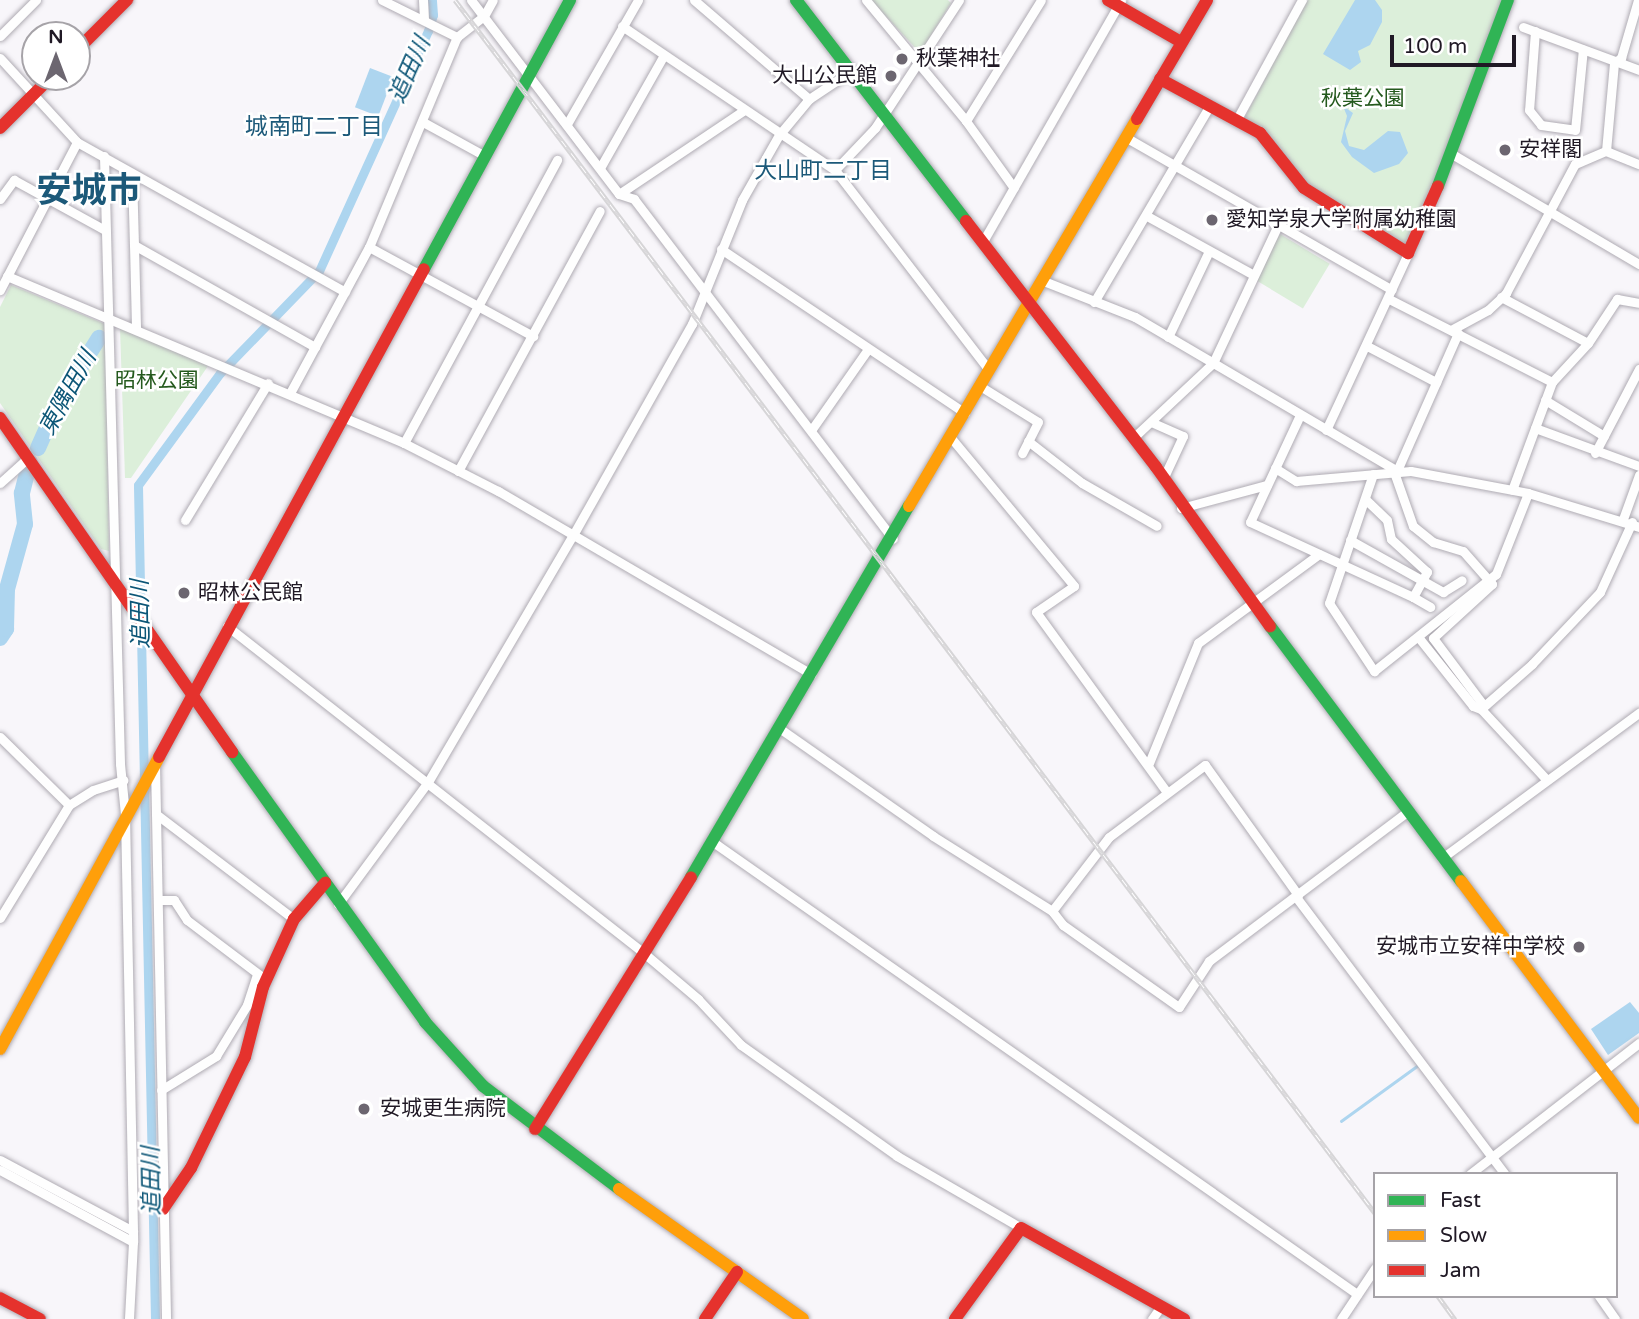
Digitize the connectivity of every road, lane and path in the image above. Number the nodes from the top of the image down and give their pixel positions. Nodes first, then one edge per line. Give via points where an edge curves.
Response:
1 (36, 0) edge
2 (127, 0) edge
3 (382, 0) edge
4 (422, 0) edge
5 (471, 0) edge
6 (493, 0) edge
7 (570, 0) edge
8 (638, 0) edge
9 (694, 0) edge
10 (796, 0) edge
11 (866, 0) edge
12 (1041, 0) edge
13 (1207, 0) edge
14 (1301, 0) edge
15 (1508, 0) edge
16 (1638, 0) edge
17 (957, 1) edge
18 (1116, 2) edge
19 (484, 16) junction
20 (429, 22) junction
21 (622, 26) junction
22 (1523, 27) dead end
23 (1535, 31) junction
24 (0, 36) edge
25 (91, 36) edge
26 (457, 37) junction
27 (1181, 42) junction
28 (1583, 49) junction
29 (664, 55) junction
30 (0, 58) edge
31 (916, 64) junction
32 (1614, 64) junction
33 (1639, 70) edge
34 (850, 71) junction
35 (529, 75) junction
36 (1160, 79) junction
37 (37, 91) edge
38 (33, 95) junction
39 (809, 99) junction
40 (1210, 105) junction
41 (743, 111) junction
42 (883, 113) junction
43 (1237, 119) junction
44 (966, 121) junction
45 (424, 122) junction
46 (567, 124) junction
47 (0, 128) edge
48 (779, 135) junction
49 (1126, 138) junction
50 (77, 142) junction
51 (1606, 151) junction
52 (1452, 154) junction
53 (104, 156) junction
54 (485, 156) junction
55 (557, 160) dead end
56 (1639, 164) edge
57 (1176, 165) junction
58 (600, 168) junction
59 (835, 170) junction
60 (132, 174) junction
61 (1014, 188) junction
62 (619, 194) junction
63 (46, 198) junction
64 (0, 199) edge
65 (600, 211) dead end
66 (1550, 212) junction
67 (1147, 216) junction
68 (1279, 223) junction
69 (105, 230) junction
70 (982, 243) junction
71 (134, 245) junction
72 (369, 247) junction
73 (721, 250) junction
74 (1209, 251) junction
75 (1408, 253) junction
76 (1639, 264) edge
77 (1254, 275) junction
78 (7, 276) junction
79 (419, 277) junction
80 (1041, 280) junction
81 (0, 290) edge
82 (345, 292) junction
83 (704, 294) junction
84 (1390, 294) junction
85 (1502, 297) junction
86 (1094, 302) junction
87 (1028, 303) junction
88 (1639, 303) edge
89 (480, 307) junction
90 (108, 318) junction
91 (136, 329) junction
92 (1454, 332) junction
93 (533, 336) junction
94 (1168, 337) junction
95 (1588, 343) junction
96 (315, 346) junction
97 (1368, 347) junction
98 (868, 349) junction
99 (1213, 363) junction
100 (1639, 369) edge
101 (989, 370) junction
102 (1436, 382) junction
103 (1552, 382) junction
104 (268, 383) junction
105 (980, 386) junction
106 (290, 393) junction
107 (1545, 401) junction
108 (965, 413) junction
109 (343, 415) junction
110 (1300, 415) junction
111 (0, 418) edge
112 (1151, 422) junction
113 (1535, 428) junction
114 (811, 429) junction
115 (1326, 430) junction
116 (1604, 436) junction
117 (1133, 438) junction
118 (952, 439) junction
119 (1028, 440) junction
120 (404, 443) junction
121 (1021, 453) dead end
122 (1595, 453) junction
123 (28, 457) junction
124 (1639, 466) edge
125 (1275, 468) junction
126 (458, 471) junction
127 (1396, 473) junction
128 (1373, 474) junction
129 (1639, 475) edge
130 (1163, 479) junction
131 (0, 483) edge
132 (1267, 485) junction
133 (1512, 490) junction
134 (1528, 493) junction
135 (1365, 499) junction
136 (1181, 508) junction
137 (185, 520) dead end
138 (1631, 523) edge
139 (1157, 526) dead end
140 (573, 535) junction
141 (893, 539) junction
142 (1350, 540) junction
143 (1319, 554) junction
144 (1342, 564) junction
145 (1422, 580) junction
146 (1462, 580) dead end
147 (1489, 580) junction
148 (115, 584) junction
149 (1413, 597) junction
150 (1251, 601) junction
151 (1430, 607) dead end
152 (1448, 618) junction
153 (227, 626) junction
154 (1419, 638) junction
155 (811, 674) junction
156 (191, 691) junction
157 (1482, 708) junction
158 (1638, 716) edge
159 (779, 728) junction
160 (0, 737) edge
161 (155, 761) junction
162 (1149, 763) junction
163 (1546, 779) junction
164 (123, 780) junction
165 (428, 782) junction
166 (1166, 791) junction
167 (69, 805) junction
168 (1407, 812) junction
169 (125, 814) junction
170 (156, 814) junction
171 (713, 842) junction
172 (1442, 858) junction
173 (325, 883) junction
174 (1297, 896) junction
175 (159, 900) junction
176 (338, 904) junction
177 (1052, 911) junction
178 (0, 918) edge
179 (294, 919) junction
180 (645, 954) junction
181 (263, 976) junction
182 (4, 1033) edge
183 (1639, 1042) edge
184 (0, 1049) edge
185 (1603, 1071) junction
186 (161, 1090) junction
187 (1639, 1118) edge
188 (535, 1129) junction
189 (1492, 1157) junction
190 (0, 1160) edge
191 (0, 1170) edge
192 (1473, 1172) edge
193 (1503, 1172) edge
194 (163, 1209) junction
195 (1021, 1228) junction
196 (133, 1237) junction
197 (1373, 1271) edge
198 (737, 1272) junction
199 (1357, 1294) junction
200 (0, 1298) edge
201 (1600, 1298) edge
202 (1161, 1306) junction
203 (40, 1319) edge
204 (129, 1319) edge
205 (166, 1319) edge
206 (705, 1319) edge
207 (803, 1319) edge
208 (955, 1319) edge
209 (1152, 1319) edge
210 (1184, 1319) edge
211 (1341, 1319) edge
212 (1615, 1319) edge

1 - 24 street
2 - 25 street
3 - 20 street
4 - 20 street
5 - 19 street
6 - 19 street
7 - 35 street
8 - 21 street
9 - 39 street
10 - 34 street
11 - 31 street
12 - 44 street
13 - 27 street
14 - 43 street
15 - 52 street
16 - 32 street via 1621,58
17 - 31 street
18 - 27 street
18 - 61 street
19 - 26 street
19 - 35 street
20 - 26 street
21 - 29 street
21 - 46 street
22 - 23 street
23 - 28 street
23 - 28 street via 1529,110 1541,125 1575,130
26 - 45 street
27 - 36 street
28 - 32 street
29 - 41 street
29 - 58 street
30 - 38 street
31 - 42 street
31 - 44 street
32 - 33 street
32 - 51 street
34 - 39 street
34 - 42 street
35 - 46 street
35 - 54 street
36 - 40 street
36 - 49 street
37 - 38 street
38 - 47 street
38 - 50 street
39 - 48 street
40 - 43 street
40 - 57 street
41 - 48 street
41 - 62 street
42 - 59 street via 867,139
42 - 70 street
43 - 75 street via 1260,133 1304,188
44 - 61 street
45 - 54 street
45 - 72 street
46 - 58 street
48 - 59 street
48 - 73 street
49 - 57 street
49 - 80 street
50 - 53 street
50 - 63 street
51 - 56 street
51 - 66 street via 1575,164
52 - 66 street
52 - 75 street
53 - 60 street
53 - 69 street
54 - 79 street
55 - 89 street
57 - 67 street
57 - 68 street
58 - 62 street
59 - 101 street
60 - 71 street
60 - 82 street
61 - 70 street
62 - 83 street via 634,200
63 - 64 street via 14,180
63 - 69 street
63 - 78 street
65 - 93 street
66 - 76 street
66 - 85 street
67 - 74 street
67 - 86 street
68 - 77 street
68 - 84 street
69 - 90 street
70 - 87 street
71 - 91 street
71 - 96 street
72 - 79 street
72 - 82 street
73 - 83 street
73 - 98 street
74 - 77 street
74 - 94 street
75 - 84 street
77 - 99 street
78 - 81 street
78 - 90 street
79 - 89 street
79 - 109 street
80 - 86 street
80 - 87 street
82 - 96 street
83 - 114 street
83 - 140 street via 679,349
84 - 92 street
84 - 97 street
85 - 92 street
85 - 95 street
86 - 94 street
87 - 101 street
87 - 117 street
88 - 95 street via 1617,299
89 - 93 street
89 - 120 street
90 - 91 street
90 - 148 street
91 - 104 street
92 - 102 street
92 - 103 street
93 - 126 street
94 - 99 street
95 - 103 street
96 - 106 street
97 - 102 street
97 - 115 street
98 - 108 street
98 - 114 street
99 - 110 street
99 - 112 street
100 - 116 street
101 - 105 street
102 - 127 street
103 - 107 street
104 - 106 street
104 - 137 street
105 - 108 street
105 - 119 street via 1038,422
106 - 109 street
107 - 113 street
107 - 116 street
108 - 118 street
109 - 120 street
109 - 153 street
110 - 115 street
110 - 125 street
111 - 123 street
112 - 117 street
112 - 130 street via 1183,436
113 - 122 street
113 - 133 street
114 - 141 street
115 - 127 street
116 - 122 street
117 - 130 street
118 - 141 street
118 - 162 street via 1074,586 1036,611
119 - 121 street
119 - 139 street via 1083,483
120 - 126 street
122 - 124 street
123 - 131 street
123 - 148 street
125 - 128 street via 1296,481
125 - 132 street
126 - 140 street
127 - 128 street
127 - 133 street via 1411,471
127 - 147 street via 1413,526 1433,542 1463,551
128 - 135 street
129 - 138 street
130 - 136 street
132 - 136 street
132 - 143 street via 1250,522
133 - 134 street
134 - 138 street
134 - 147 street via 1510,545
135 - 142 street
135 - 145 street via 1387,520 1391,539 1426,572
136 - 150 street
138 - 157 street via 1600,592 1532,664
140 - 155 street
140 - 165 street
141 - 155 street
142 - 144 street
142 - 145 street
143 - 144 street
143 - 150 street
144 - 149 street
144 - 154 street via 1329,603 1374,671
145 - 146 street via 1443,592
145 - 149 street
147 - 152 street
148 - 156 street
148 - 164 street
149 - 151 street
150 - 162 street via 1198,643
150 - 168 street
152 - 154 street
152 - 157 street via 1434,640
153 - 156 street
153 - 165 street
154 - 157 street via 1473,706
155 - 159 street
156 - 161 street
156 - 173 street
157 - 163 street
158 - 163 street
159 - 171 street
159 - 177 street via 933,836
160 - 167 street
161 - 169 street
161 - 170 street
162 - 166 street
163 - 172 street
164 - 167 street via 93,789
164 - 169 street
165 - 176 street
165 - 180 street
166 - 174 street via 1205,765
166 - 177 street via 1096,851
167 - 178 street
168 - 172 street
168 - 174 street
169 - 182 street
169 - 196 street
170 - 175 street
170 - 179 street
171 - 180 street
171 - 199 street
172 - 185 street
173 - 176 street
173 - 179 street
174 - 177 street via 1209,961 1179,1007 1063,925
174 - 189 street
175 - 181 street via 174,900 187,920
175 - 186 street
176 - 188 street via 425,1022 483,1086
179 - 181 street
180 - 188 street
180 - 195 street via 698,999 741,1045 897,1156
181 - 186 street via 216,1056
181 - 194 street via 245,1057 191,1168
182 - 184 street
183 - 185 street
185 - 187 street
185 - 189 street
186 - 194 street
188 - 198 street
189 - 192 street
189 - 193 street
190 - 196 street
191 - 196 street
194 - 205 street
195 - 202 street
195 - 208 street
196 - 204 street
197 - 199 street
198 - 206 street
198 - 207 street
199 - 211 street
200 - 203 street
201 - 212 street
202 - 209 street
202 - 210 street

